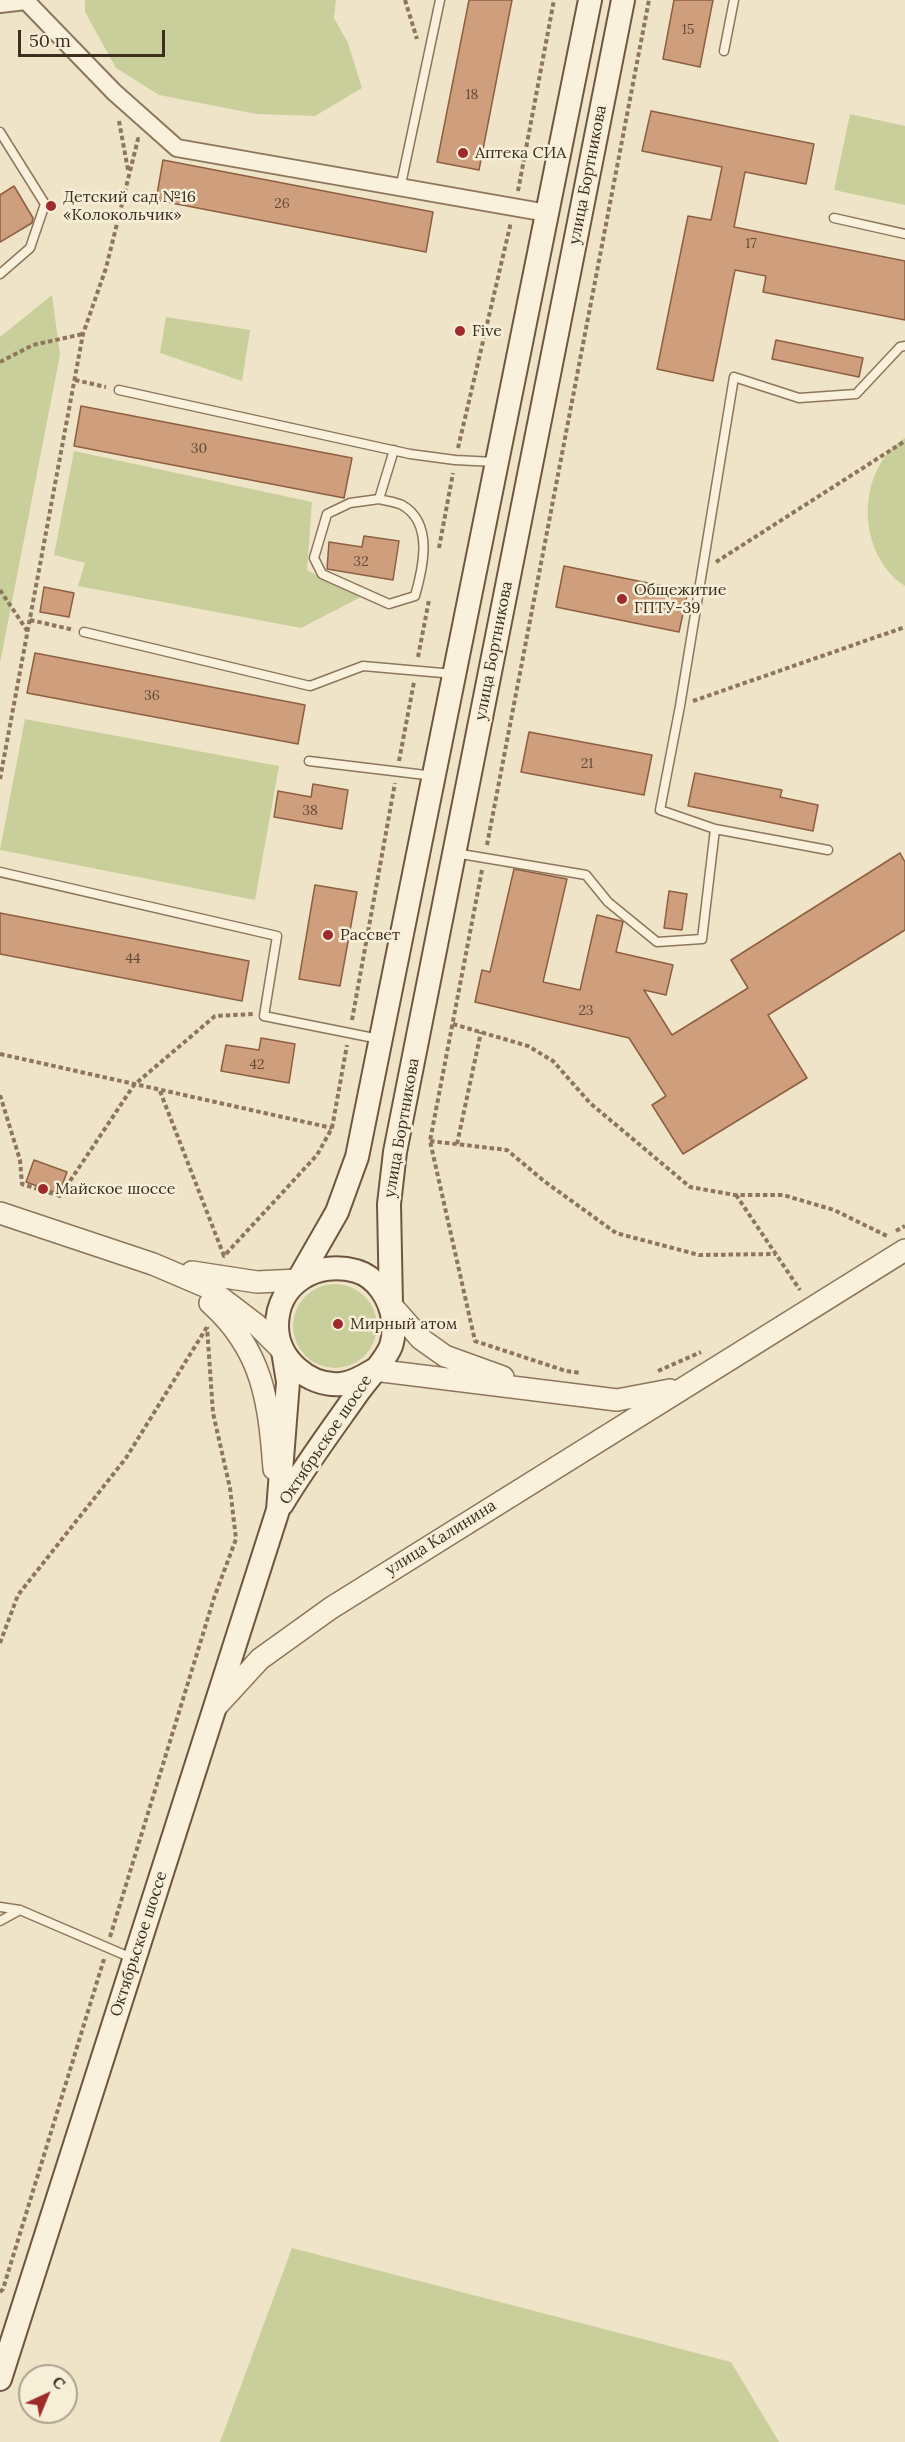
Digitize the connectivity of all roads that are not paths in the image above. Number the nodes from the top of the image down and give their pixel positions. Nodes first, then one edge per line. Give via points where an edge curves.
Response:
1 (26, 0) edge
2 (440, 0) edge
3 (590, 0) edge
4 (623, 0) edge
5 (734, 0) edge
6 (0, 4) edge
7 (724, 51) dead end
8 (0, 132) edge
9 (400, 189) junction
10 (547, 213) junction
11 (834, 218) dead end
12 (580, 219) junction
13 (905, 234) edge
14 (0, 274) edge
15 (905, 346) edge
16 (119, 390) road end
17 (394, 450) junction
18 (498, 462) junction
19 (378, 499) junction
20 (84, 632) road end
21 (455, 674) junction
22 (309, 761) dead end
23 (434, 776) junction
24 (715, 829) junction
25 (828, 850) dead end
26 (454, 853) junction
27 (0, 872) edge
28 (381, 1040) junction
29 (0, 1213) edge
30 (905, 1250) edge
31 (153, 1264) junction
32 (298, 1280) junction
33 (391, 1305) junction
34 (283, 1352) junction
35 (374, 1370) junction
36 (682, 1387) junction
37 (540, 1390) junction
38 (279, 1510) junction
39 (215, 1708) junction
40 (0, 1907) edge
41 (20, 1910) junction
42 (0, 1921) edge
43 (134, 1959) junction
44 (0, 2379) edge

1 - 6 street
1 - 9 street via 114,92 177,148
2 - 9 lane
3 - 10 main road, улица Бортникова
4 - 12 main road, улица Бортникова
5 - 7 lane
8 - 14 lane via 45,204 30,248
9 - 10 street
10 - 12 main road
10 - 18 main road, улица Бортникова
11 - 13 lane
12 - 26 main road, улица Бортникова
15 - 24 lane via 856,394 799,398 734,377 660,810
16 - 17 lane
17 - 18 lane
17 - 19 lane
18 - 21 main road, улица Бортникова
19 - 19 lane via 350,503 327,514 314,558 322,574 389,604 415,596 424,564 421,526 403,506
20 - 21 lane via 310,686 363,666
21 - 23 main road, улица Бортникова
22 - 23 lane
23 - 28 main road, улица Бортникова
24 - 25 lane
24 - 26 lane via 702,939 657,942 608,902 586,875
26 - 33 main road, улица Бортникова via 395,1152 388,1204
27 - 28 lane via 277,936 264,1016
28 - 32 main road, улица Бортникова via 357,1157 338,1212
29 - 31 street
30 - 36 street, улица Калинина
31 - 32 street via 256,1282
31 - 34 street via 207,1287 258,1326
31 - 38 street via 183,1279 225,1316 259,1370 271,1419
32 - 33 main road via 320,1268 351,1269 379,1286
32 - 34 main road via 281,1303 277,1327
33 - 35 main road via 394,1328 390,1347
33 - 37 street, улица Калинина via 421,1339 445,1356
34 - 35 main road via 298,1371 318,1382 340,1384 358,1380
34 - 38 main road, Октябрьское шоссе via 288,1382
35 - 37 street, улица Калинина
35 - 38 main road, Октябрьское шоссе
36 - 37 street, улица Калинина via 617,1400
36 - 39 street, улица Калинина via 323,1613 260,1659
38 - 39 main road, Октябрьское шоссе
39 - 43 main road, Октябрьское шоссе
40 - 41 lane
41 - 42 lane
41 - 43 lane
43 - 44 main road, Октябрьское шоссе

